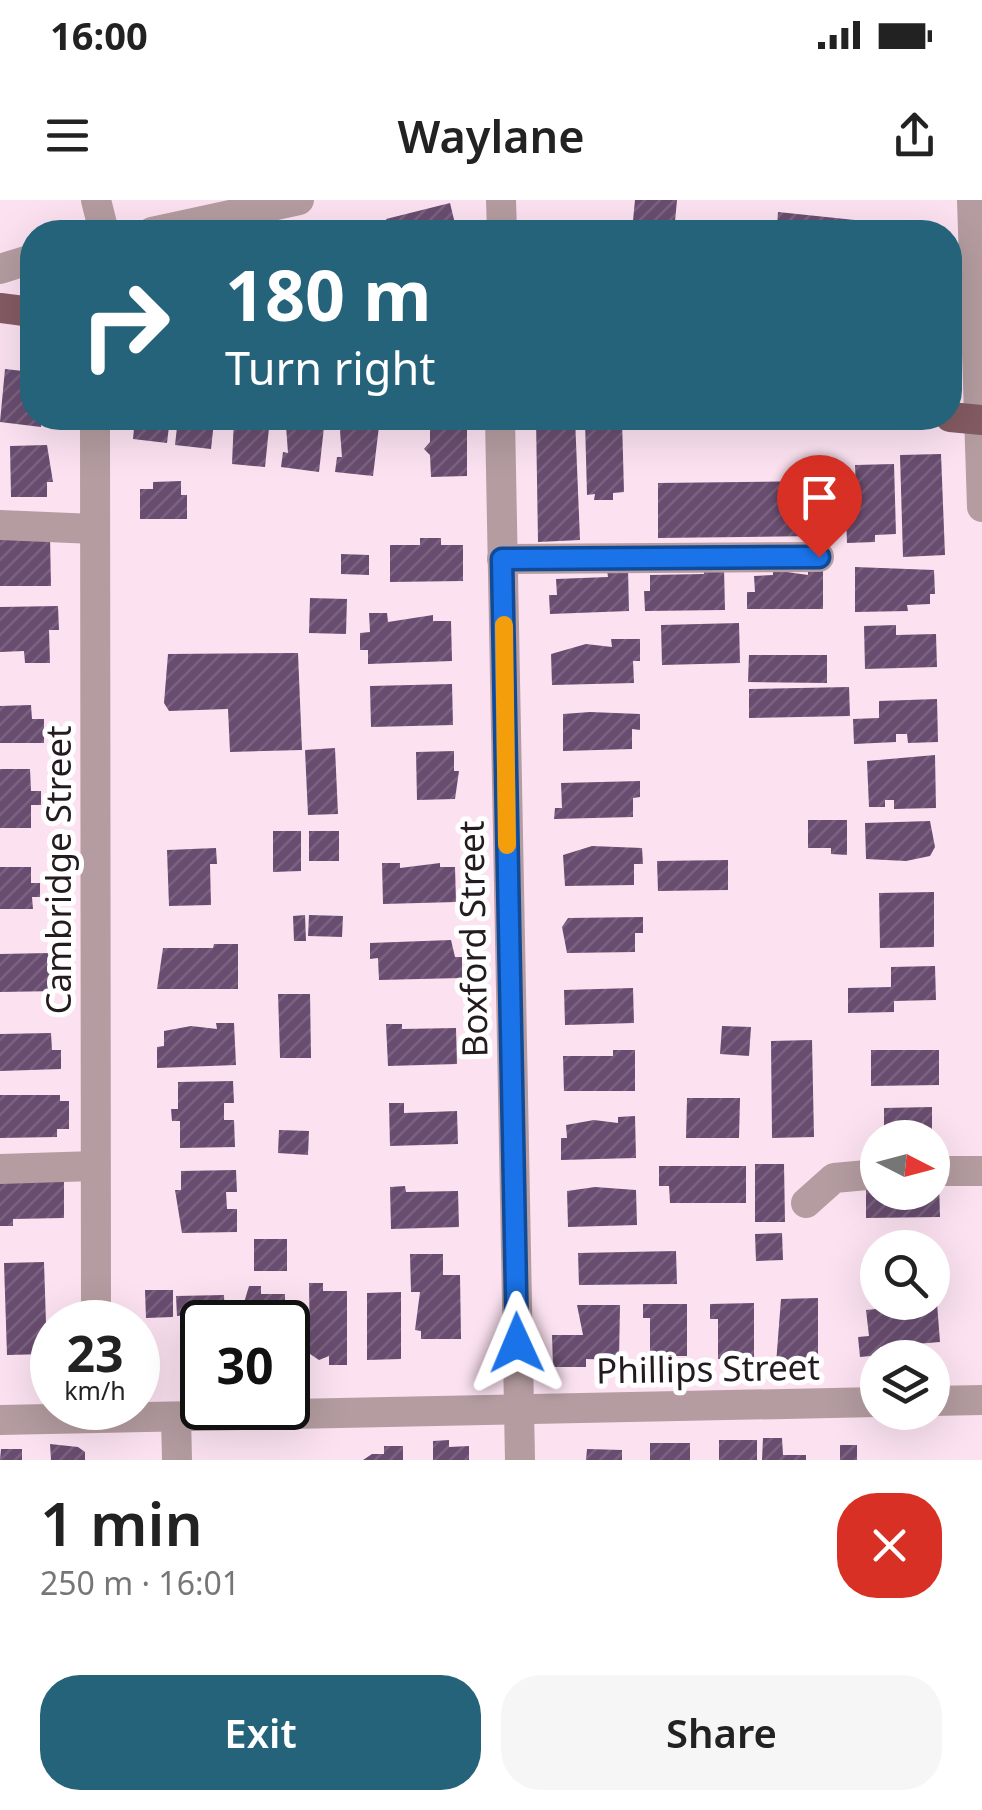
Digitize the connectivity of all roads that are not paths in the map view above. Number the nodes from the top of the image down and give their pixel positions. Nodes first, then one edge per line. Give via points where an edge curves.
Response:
1 (300, 200) edge
2 (976, 211) edge
3 (208, 220) edge
4 (970, 419) edge
5 (95, 430) edge
6 (500, 430) edge
7 (982, 507) edge
8 (0, 525) edge
9 (94, 528) junction
10 (819, 557) dead end
11 (502, 559) junction
12 (96, 1166) junction
13 (0, 1169) edge
14 (982, 1171) edge
15 (950, 1172) edge
16 (860, 1176) edge
17 (806, 1203) dead end
18 (96, 1300) edge
19 (982, 1400) edge
20 (950, 1401) edge
21 (860, 1402) edge
22 (519, 1410) junction
23 (160, 1416) edge
24 (176, 1417) junction
25 (30, 1418) edge
26 (0, 1420) edge
27 (177, 1460) edge
28 (520, 1460) edge

1 - 3 street
2 - 4 street
4 - 7 street
5 - 9 street, Cambridge Street
6 - 11 street, Boxford Street
8 - 9 street
9 - 12 street, Cambridge Street
10 - 11 street
11 - 22 street, Boxford Street
12 - 13 street
12 - 18 street, Cambridge Street
14 - 15 street
16 - 17 street via 834,1178
19 - 20 street
21 - 22 street, Phillips Street
22 - 24 street, Phillips Street
22 - 28 street, Boxford Street
23 - 24 street, Phillips Street
24 - 27 street
25 - 26 street, Phillips Street

